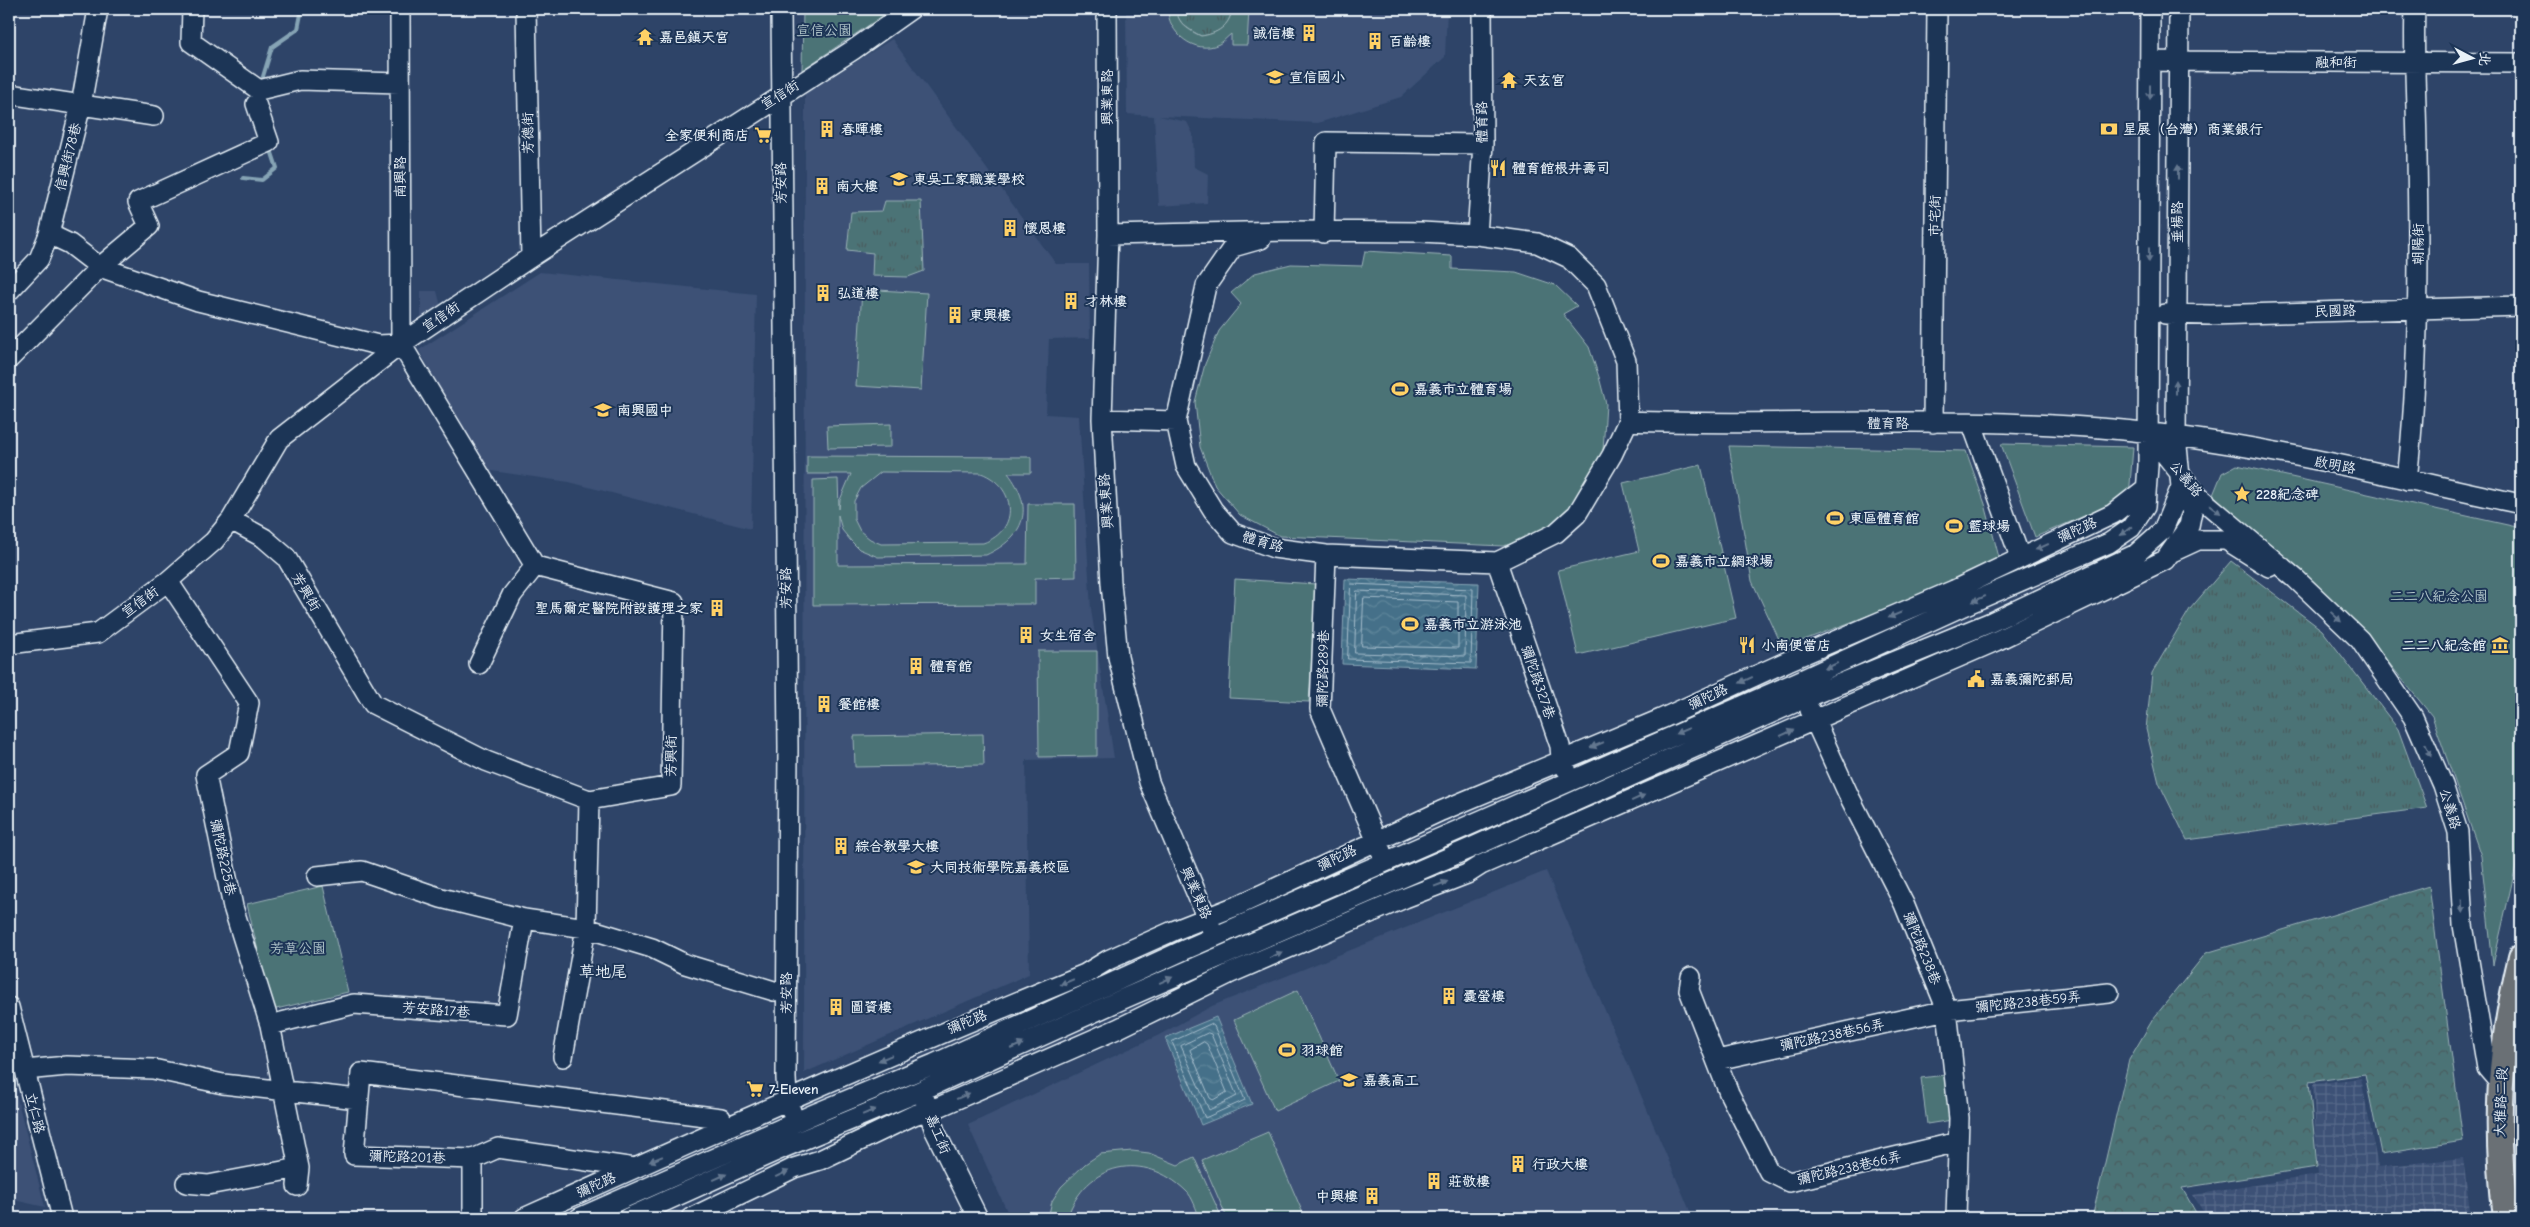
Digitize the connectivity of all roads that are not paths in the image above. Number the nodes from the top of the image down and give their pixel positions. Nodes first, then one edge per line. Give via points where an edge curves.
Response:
1 (98, 9) edge
2 (192, 9) edge
3 (400, 9) edge
4 (526, 9) edge
5 (781, 9) edge
6 (912, 9) edge
7 (1107, 9) edge
8 (1482, 9) edge
9 (1938, 9) edge
10 (2150, 9) edge
11 (2179, 9) edge
12 (2415, 9) edge
13 (2150, 61) junction
14 (2178, 62) junction
15 (2413, 63) junction
16 (2521, 64) edge
17 (399, 83) junction
18 (9, 94) edge
19 (780, 95) junction
20 (256, 104) dead end
21 (81, 105) junction
22 (154, 116) dead end
23 (1483, 144) junction
24 (1291, 231) junction
25 (1324, 232) junction
26 (49, 234) junction
27 (1108, 235) junction
28 (1477, 235) junction
29 (530, 257) junction
30 (100, 267) junction
31 (9, 291) edge
32 (2521, 306) edge
33 (2418, 308) junction
34 (2149, 314) junction
35 (2177, 314) junction
36 (401, 344) junction
37 (9, 359) edge
38 (1102, 419) junction
39 (1176, 421) junction
40 (1628, 421) junction
41 (1933, 423) junction
42 (1972, 424) junction
43 (2148, 433) junction
44 (2176, 436) junction
45 (2180, 480) junction
46 (2407, 480) junction
47 (2145, 489) junction
48 (2521, 504) edge
49 (231, 520) junction
50 (2171, 552) junction
51 (1326, 555) junction
52 (2020, 556) junction
53 (1497, 562) junction
54 (535, 566) junction
55 (2296, 580) junction
56 (168, 581) junction
57 (9, 644) edge
58 (479, 664) dead end
59 (1805, 698) junction
60 (1815, 720) junction
61 (1560, 753) junction
62 (1572, 779) junction
63 (1584, 797) junction
64 (588, 800) junction
65 (1453, 806) junction
66 (1602, 814) junction
67 (1464, 828) junction
68 (1374, 837) junction
69 (1473, 847) junction
70 (1386, 862) junction
71 (1481, 865) junction
72 (317, 876) dead end
73 (1395, 880) junction
74 (1405, 898) junction
75 (524, 918) junction
76 (1207, 918) junction
77 (586, 928) junction
78 (1215, 937) junction
79 (1223, 956) junction
80 (2521, 957) edge
81 (1094, 961) junction
82 (1231, 973) junction
83 (1691, 977) dead end
84 (1106, 986) junction
85 (774, 992) dead end
86 (2109, 993) dead end
87 (1114, 1003) junction
88 (9, 1007) edge
89 (1947, 1010) junction
90 (270, 1025) junction
91 (1124, 1026) junction
92 (913, 1045) junction
93 (563, 1057) dead end
94 (1717, 1060) junction
95 (25, 1070) junction
96 (918, 1070) junction
97 (2500, 1082) junction
98 (922, 1090) junction
99 (284, 1092) junction
100 (358, 1099) junction
101 (787, 1099) junction
102 (928, 1110) junction
103 (721, 1118) dead end
104 (798, 1132) junction
105 (1958, 1142) junction
106 (682, 1148) junction
107 (473, 1160) junction
108 (808, 1164) junction
109 (635, 1168) junction
110 (680, 1173) junction
111 (186, 1183) dead end
112 (688, 1191) junction
113 (697, 1217) edge
114 (62, 1218) edge
115 (472, 1218) edge
116 (524, 1218) edge
117 (579, 1218) edge
118 (628, 1218) edge
119 (978, 1218) edge
120 (1956, 1218) edge
121 (2506, 1218) edge

1 - 21 street, 信興街78巷
2 - 17 street via 191,42 259,90 300,80
3 - 17 street, 南興路
4 - 29 street, 芳德街
5 - 19 street, 芳安路
6 - 19 street, 宣信街
7 - 27 street, 興業東路
8 - 23 street, 體育路
9 - 41 street, 市宅街
10 - 13 street, 垂楊路
11 - 14 street, 垂楊路
12 - 15 street, 朝陽街
13 - 14 street, 融和街
13 -> 34 street, 垂楊路
14 - 15 street, 融和街
35 -> 14 street, 垂楊路
15 - 16 street, 融和街
15 - 33 street, 朝陽街
17 - 36 street, 南興路
18 - 21 street
19 - 29 street, 宣信街
19 - 101 street, 芳安路 via 788,748
20 - 30 street via 268,142 138,202 148,226
21 - 22 street
21 - 26 street, 信興街78巷
23 - 25 street via 1326,142
23 - 28 street, 體育路
24 - 25 street, 體育路
24 - 27 street, 體育路
24 - 39 street, 體育路 via 1233,246 1206,286
25 - 28 street, 體育路
26 - 30 street via 70,244
26 - 31 street, 信興街78巷 via 39,260
27 - 38 street, 興業東路
28 - 40 street, 體育路 via 1537,243 1569,258 1596,285 1626,361
29 - 36 street, 宣信街
30 - 36 street via 198,301 378,345
30 - 37 street
32 - 33 street, 民國路
33 - 35 street, 民國路
33 - 46 street, 朝陽街
34 - 35 street, 民國路
34 - 43 street, 垂楊路
44 -> 35 street, 垂楊路
36 - 49 street, 宣信街 via 279,439
36 - 54 street
38 - 39 street
38 - 76 street, 興業東路 via 1118,657 1149,782
39 - 51 street, 體育路 via 1186,466 1213,510 1233,534 1274,548
40 - 41 street, 體育路
40 - 53 street, 體育路 via 1577,514 1550,536
41 - 42 street, 體育路
42 - 43 street, 體育路
42 - 52 street
43 - 44 street, 啟明路
43 - 45 street, 公義路
43 - 47 street, 彌陀路
44 - 45 street, 彌陀路
44 - 46 street, 啟明路 via 2217,441
45 - 50 street, 彌陀路 via 2192,511 2189,526
45 -> 55 street, 公義路
45 - 59 street, 彌陀路 via 2162,530 2136,554 1989,623
46 - 48 street, 啟明路
47 -> 52 street, 彌陀路 via 2113,514
47 -> 62 street, 彌陀路 via 2145,507 2131,528 2109,543
49 - 56 street, 宣信街 via 214,540
49 - 64 street, 芳興街 via 264,538 286,557 373,704 486,761
50 - 55 street, 公義路 via 2198,540 2226,540 2259,563
50 - 60 street, 彌陀路 via 2165,560 2070,607
51 - 53 street, 體育路
51 - 68 street, 彌陀路289巷 via 1320,709
52 -> 61 street, 彌陀路 via 1954,590 1661,719
53 - 61 street, 彌陀路327巷
54 - 58 street via 512,595
54 - 64 street, 芳興街 via 674,602 671,786
55 -> 97 street, 公義路 via 2360,640 2414,718 2443,785 2458,832 2463,924 2487,1068
56 - 57 street, 宣信街 via 98,633
56 - 90 street, 彌陀路225巷 via 249,703 239,753 206,775 234,907
59 - 60 street, 彌陀路238巷
59 - 63 street, 彌陀路
66 -> 60 street, 彌陀路
60 - 89 street, 彌陀路238巷 via 1904,904
61 - 62 street, 彌陀路327巷
61 - 65 street, 彌陀路
62 - 63 street, 彌陀路327巷
62 - 67 street, 彌陀路
63 - 66 street, 彌陀路327巷
63 - 69 street, 彌陀路
64 - 77 street
65 - 67 street
65 - 68 street, 彌陀路
66 - 71 street, 彌陀路
67 - 69 street
67 - 70 street, 彌陀路
68 - 70 street, 彌陀路289巷
68 - 76 street, 彌陀路
69 - 71 street
69 - 73 street, 彌陀路
70 - 73 street, 彌陀路289巷
70 - 78 street, 彌陀路
74 -> 71 street, 彌陀路
72 - 75 street via 362,871 441,898
73 - 74 street, 彌陀路289巷
73 - 79 street, 彌陀路
82 -> 74 street, 彌陀路
75 - 77 street
75 - 90 street, 芳安路17巷 via 507,1015 354,1004
76 - 78 street, 興業東路
76 - 81 street, 彌陀路
77 - 85 street
77 - 93 street
78 - 79 street, 興業東路
78 - 84 street, 彌陀路
79 - 82 street, 興業東路
87 -> 79 street, 彌陀路
80 - 97 main road, 大雅路二段 via 2508,1014
81 - 84 street
81 -> 92 street, 彌陀路 via 1085,974
82 - 91 street, 彌陀路
83 - 94 street, 彌陀路238巷66弄 via 1689,990
84 - 87 street
84 - 96 street, 彌陀路
86 - 89 street, 彌陀路238巷59弄
87 - 91 street
98 -> 87 street, 彌陀路
88 - 95 street, 立仁路
89 - 94 street, 彌陀路238巷56弄
89 - 105 street, 彌陀路238巷 via 1959,1118
90 - 99 street, 彌陀路225巷
102 -> 91 street, 彌陀路
92 - 96 street, 嘉工街
92 -> 101 street, 彌陀路
94 - 105 street, 彌陀路238巷66弄 via 1729,1093 1769,1172 1789,1182
95 - 99 street via 67,1066 152,1069
95 - 114 street, 立仁路
96 - 98 street, 嘉工街
96 - 104 street, 彌陀路
97 - 121 main road, 大雅路二段 via 2499,1144
98 - 102 street, 嘉工街
104 -> 98 street, 彌陀路
99 - 100 street
99 - 111 street, 彌陀路225巷 via 298,1177 208,1185
100 - 103 street via 361,1073
100 - 107 street, 彌陀路201巷 via 354,1155
101 - 104 street, 芳安路
101 - 106 street, 彌陀路
102 - 108 street, 彌陀路
102 - 119 street, 嘉工街
104 - 108 street, 芳安路
104 - 110 street, 彌陀路
112 -> 104 street, 彌陀路
105 - 120 street, 彌陀路238巷
106 -> 109 street, 彌陀路
106 - 110 street
107 - 109 street via 498,1148
107 - 115 street
113 -> 108 street, 彌陀路 via 724,1200
109 - 116 street, 彌陀路
110 - 112 street
110 - 117 street, 彌陀路
112 - 113 street
112 - 118 street, 彌陀路

